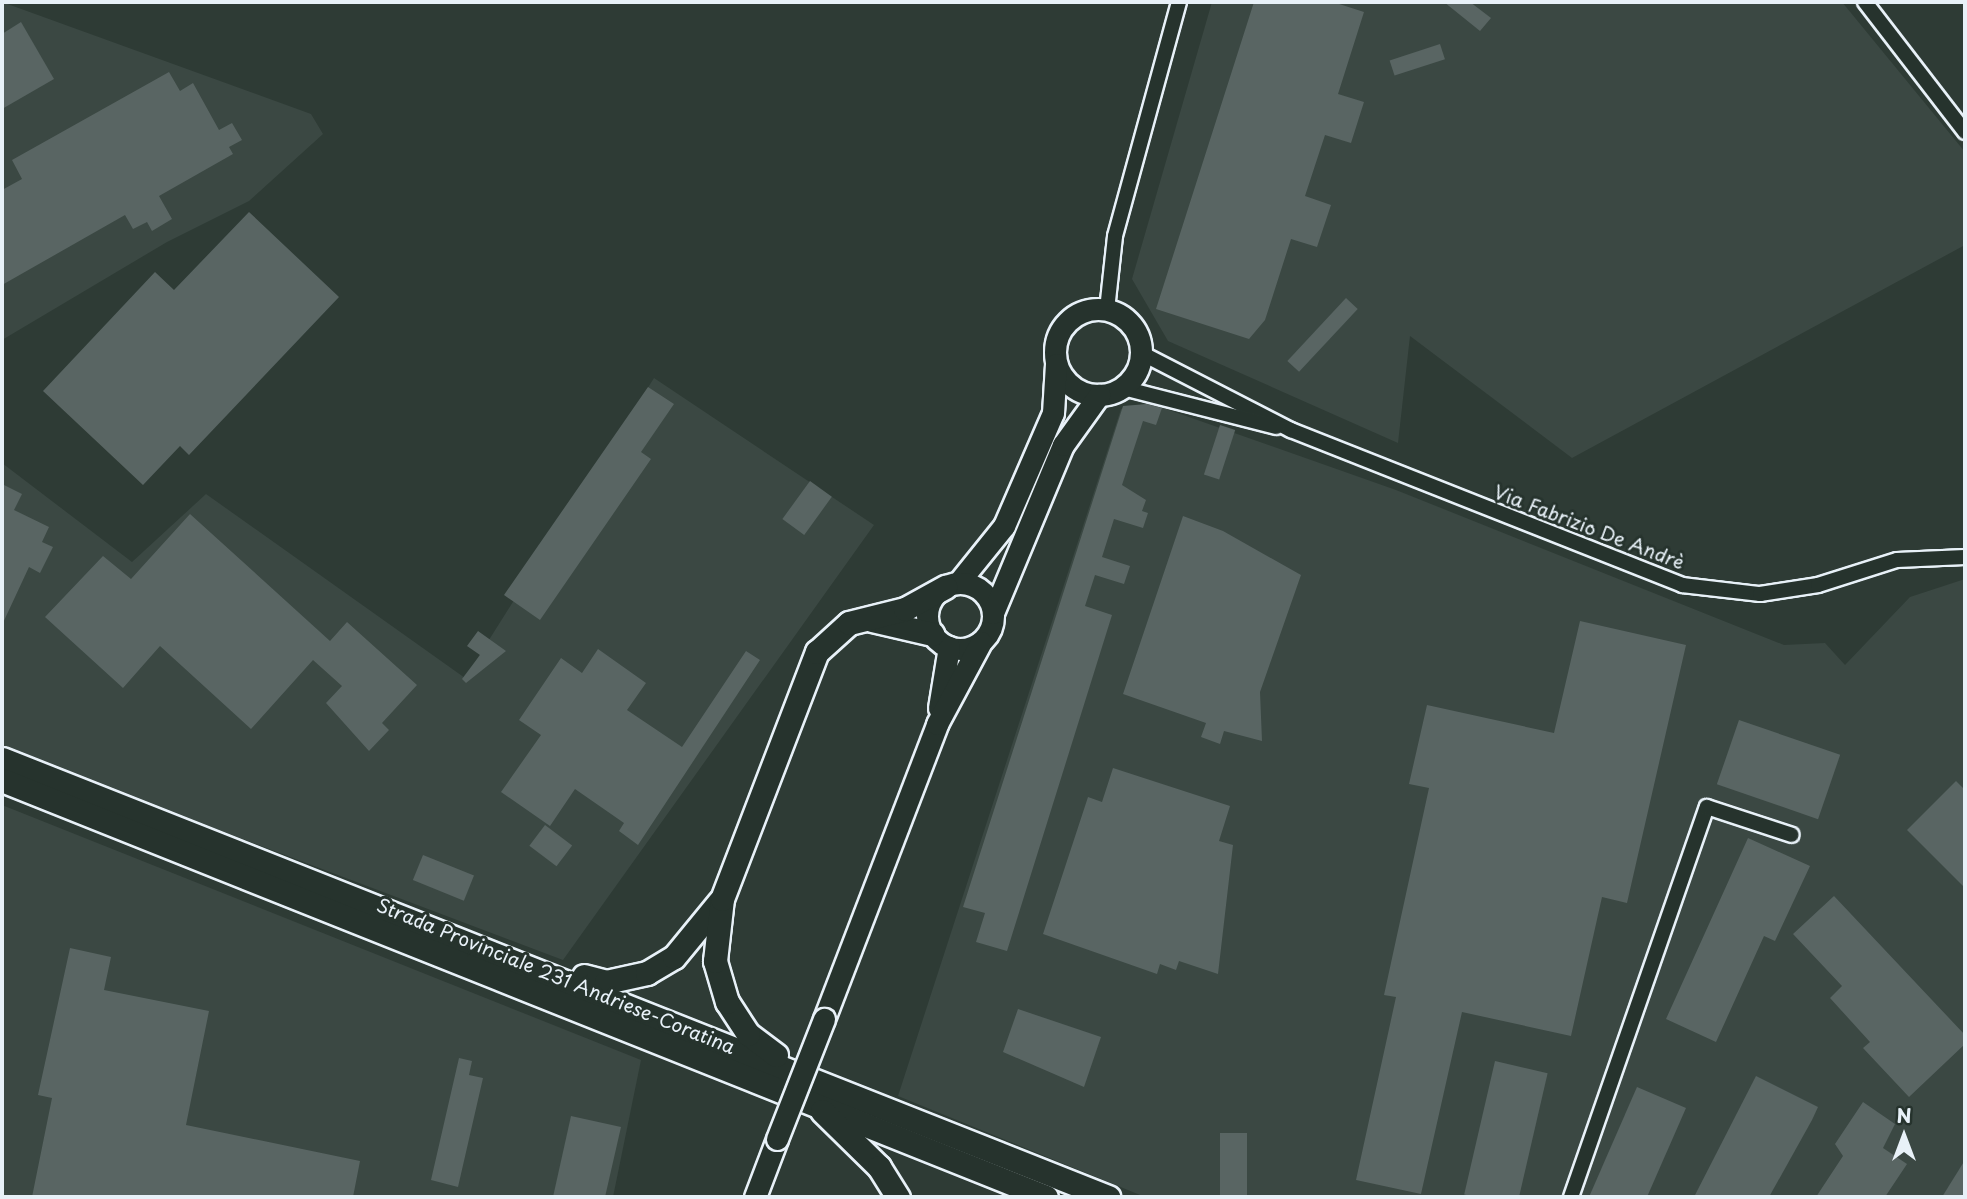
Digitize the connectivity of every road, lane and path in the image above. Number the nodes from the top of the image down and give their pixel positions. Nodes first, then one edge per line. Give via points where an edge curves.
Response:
1 (1179, 2) edge
2 (1865, 2) edge
3 (1965, 132) edge
4 (1107, 310) junction
5 (1141, 353) junction
6 (1056, 364) junction
7 (1123, 388) junction
8 (1100, 395) junction
9 (1291, 430) junction
10 (1965, 558) edge
11 (952, 585) junction
12 (993, 613) junction
13 (869, 619) junction
14 (941, 640) junction
15 (981, 642) junction
16 (937, 724) junction
17 (2, 759) edge
18 (2, 780) edge
19 (1792, 835) dead end
20 (722, 899) junction
21 (531, 966) junction
22 (840, 1090) junction
23 (814, 1103) junction
24 (755, 1197) edge
25 (898, 1197) edge
26 (1045, 1197) edge
27 (1108, 1197) edge
28 (1572, 1197) edge

1 - 4 street via 1115,236
2 - 3 street
4 - 5 main road via 1132,326
4 - 6 main road via 1093,310 1067,323 1058,335
5 - 7 main road via 1136,372
5 - 9 street
6 - 8 main road via 1073,387
6 - 11 main road via 1053,413 1004,526
7 - 8 main road
7 - 9 street
8 - 12 main road via 1063,445
9 - 10 street, Via Fabrizio De Andrè via 1682,585 1760,594 1818,585 1897,560
11 - 12 main road via 982,592
11 - 13 main road via 905,609
11 - 14 main road via 927,612
12 - 15 main road
13 - 14 main road
13 - 20 main road via 833,633 817,652
14 - 15 main road
14 - 16 main road
15 - 16 main road
16 - 24 main road, bridge
17 - 21 main road, Strada Provinciale 231 Andriese-Coratina
18 - 23 main road, Strada Provinciale 231 Andriese-Coratina
19 - 28 street via 1707,807
20 - 21 main road via 674,957 647,973 606,982
20 - 22 main road via 715,961 727,1002 748,1034
21 - 22 main road, Strada Provinciale 231 Andriese-Coratina
22 - 27 main road, Strada Provinciale 231 Andriese-Coratina
23 - 25 main road via 879,1167
23 - 26 main road, Strada Provinciale 231 Andriese-Coratina

